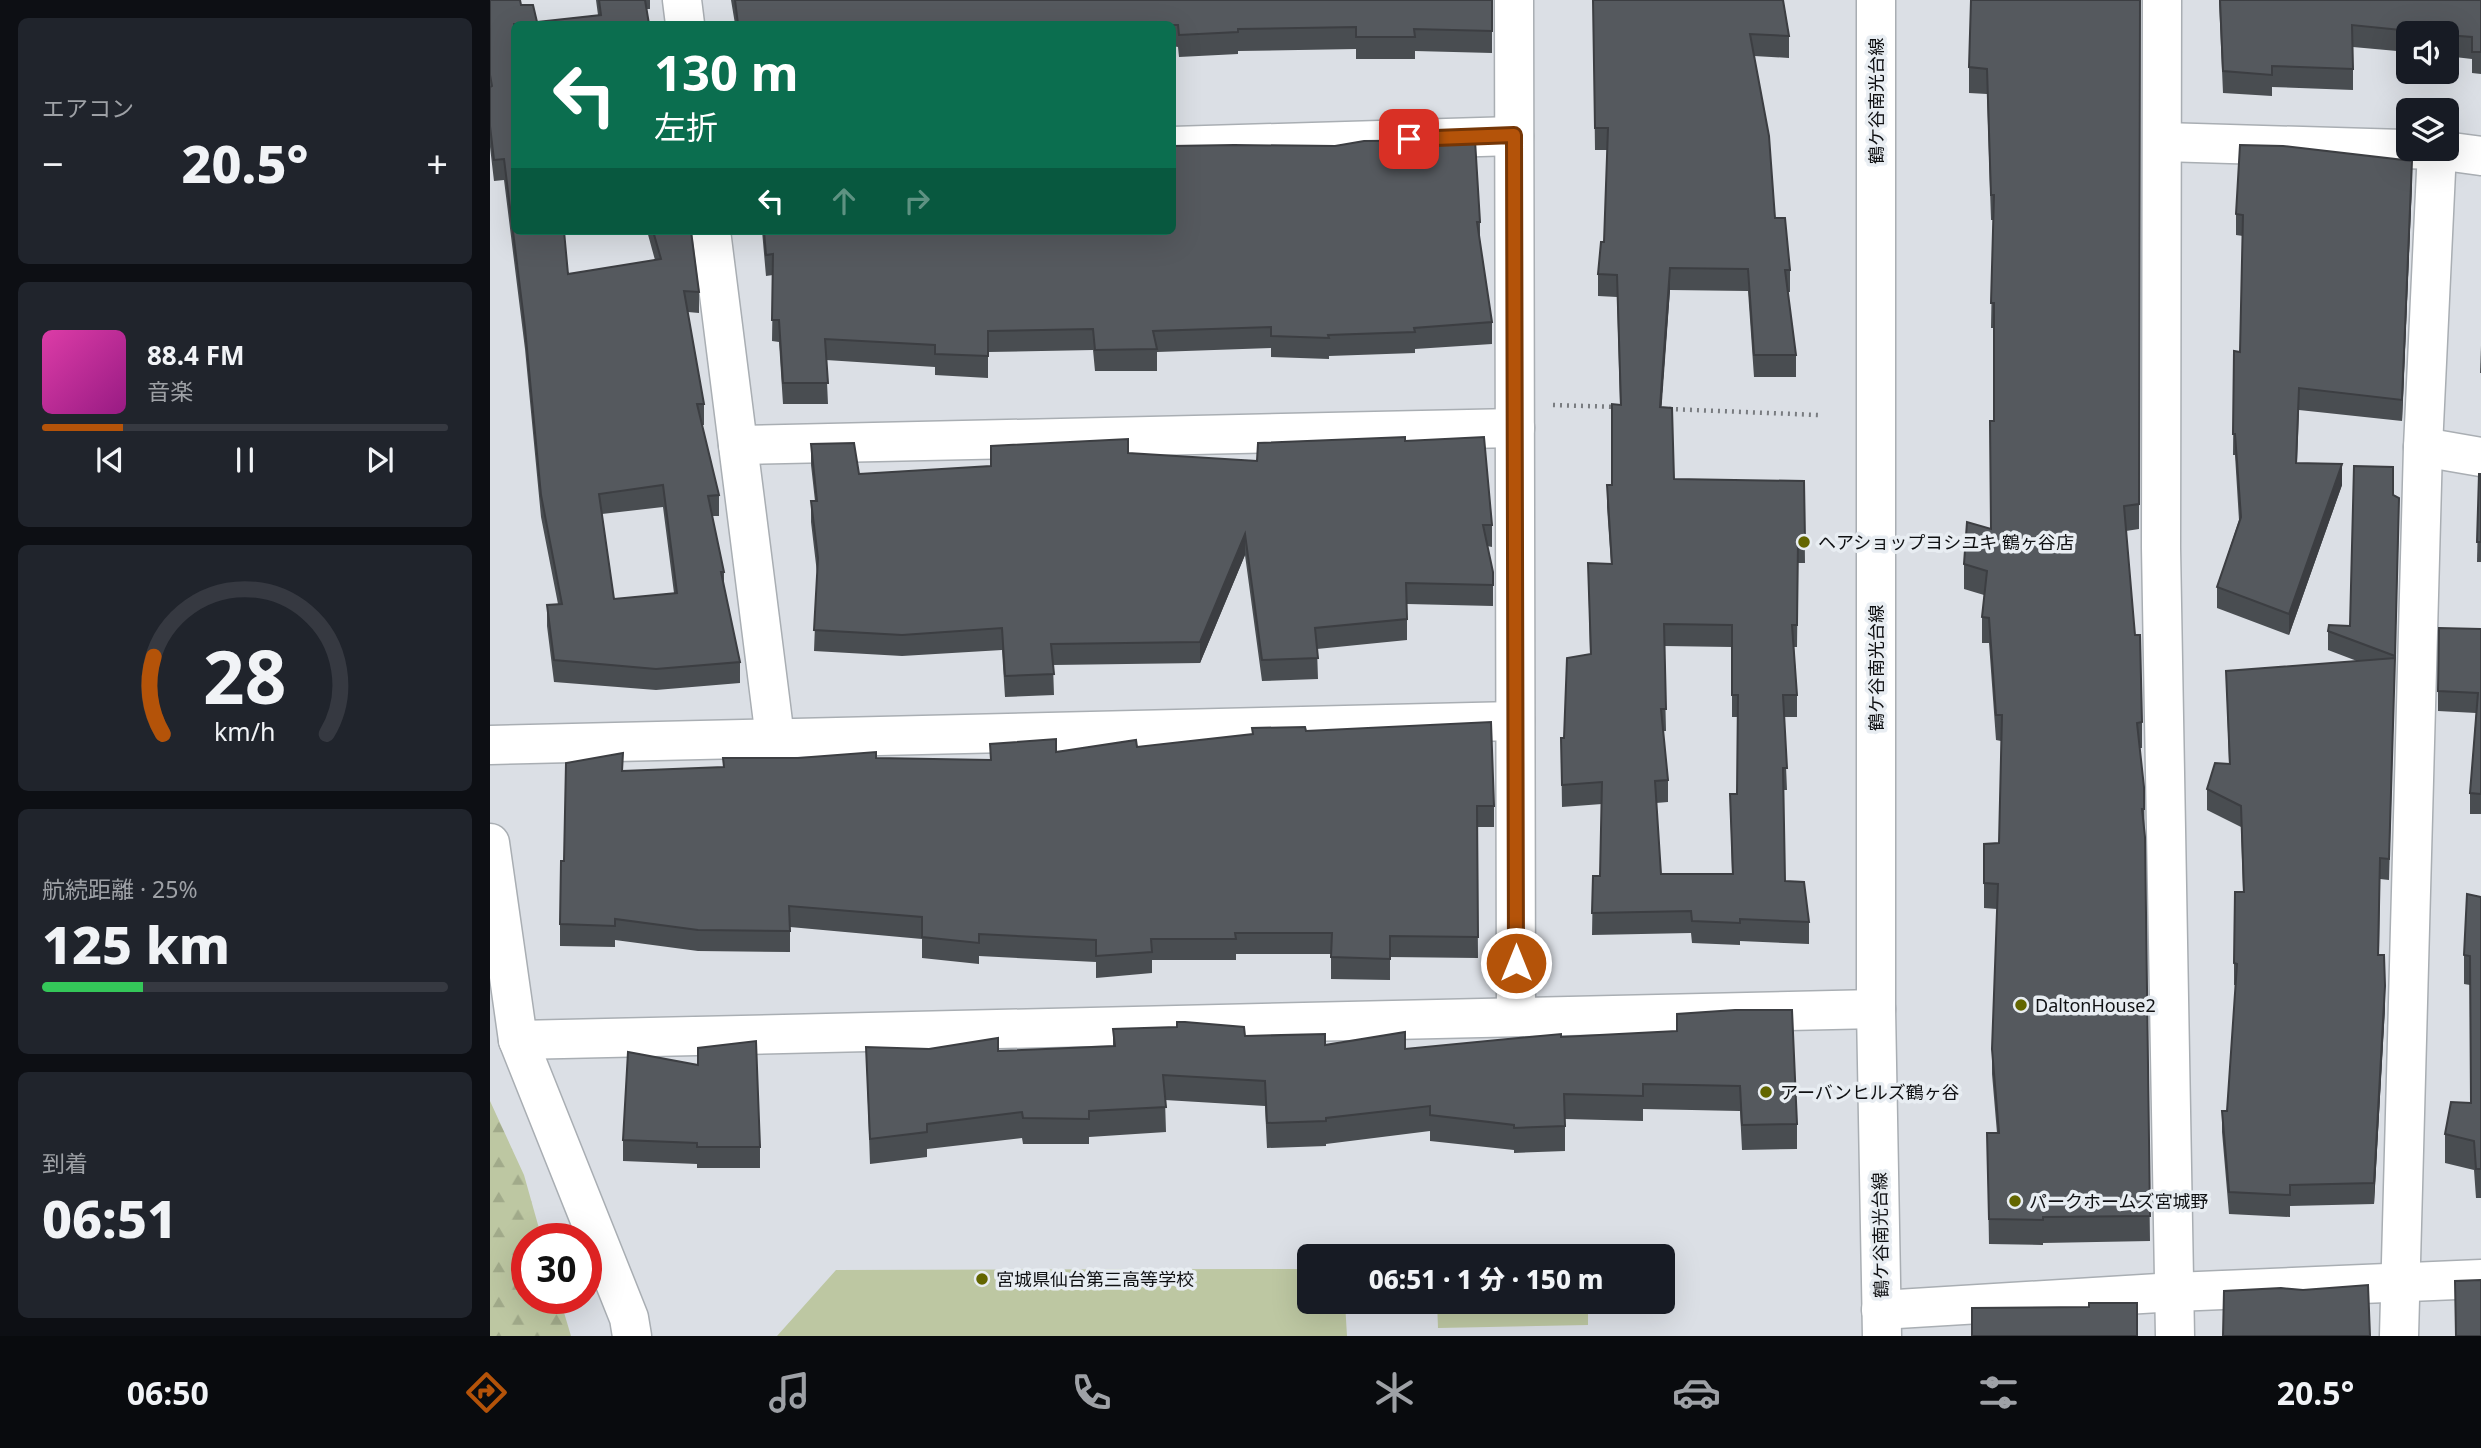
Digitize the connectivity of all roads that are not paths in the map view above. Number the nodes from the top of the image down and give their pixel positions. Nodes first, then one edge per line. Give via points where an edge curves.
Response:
1 (682, 0) edge
2 (1514, 0) edge
3 (1876, 0) edge
4 (2162, 0) edge
5 (685, 21) edge
6 (1514, 135) junction
7 (2163, 142) junction
8 (1176, 146) edge
9 (2396, 149) edge
10 (2459, 153) edge
11 (2481, 156) edge
12 (2436, 161) edge
13 (712, 235) edge
14 (1514, 416) junction
15 (738, 445) junction
16 (2423, 447) junction
17 (2481, 457) edge
18 (1515, 721) junction
19 (775, 738) junction
20 (490, 745) edge
21 (490, 843) edge
22 (1876, 1009) junction
23 (1516, 1017) junction
24 (518, 1040) junction
25 (2481, 1279) edge
26 (2401, 1282) junction
27 (2175, 1292) junction
28 (1882, 1323) edge
29 (632, 1336) edge
30 (2175, 1336) edge
31 (2399, 1336) edge

1 - 5 street
2 - 6 street
3 - 22 street, 鶴ケ谷南光台線
4 - 7 street
6 - 8 street
6 - 14 street
7 - 9 street
7 - 27 street via 2161,548
10 - 11 street
12 - 16 street
13 - 15 street
14 - 15 street
14 - 18 street
15 - 19 street
16 - 17 street
16 - 26 street
18 - 19 street
18 - 23 street
19 - 20 street
21 - 24 street
22 - 23 street
22 - 28 street, 鶴ケ谷南光台線
23 - 24 street
24 - 29 street via 629,1318
25 - 26 street
26 - 27 street
26 - 31 street
27 - 28 street
27 - 30 street

